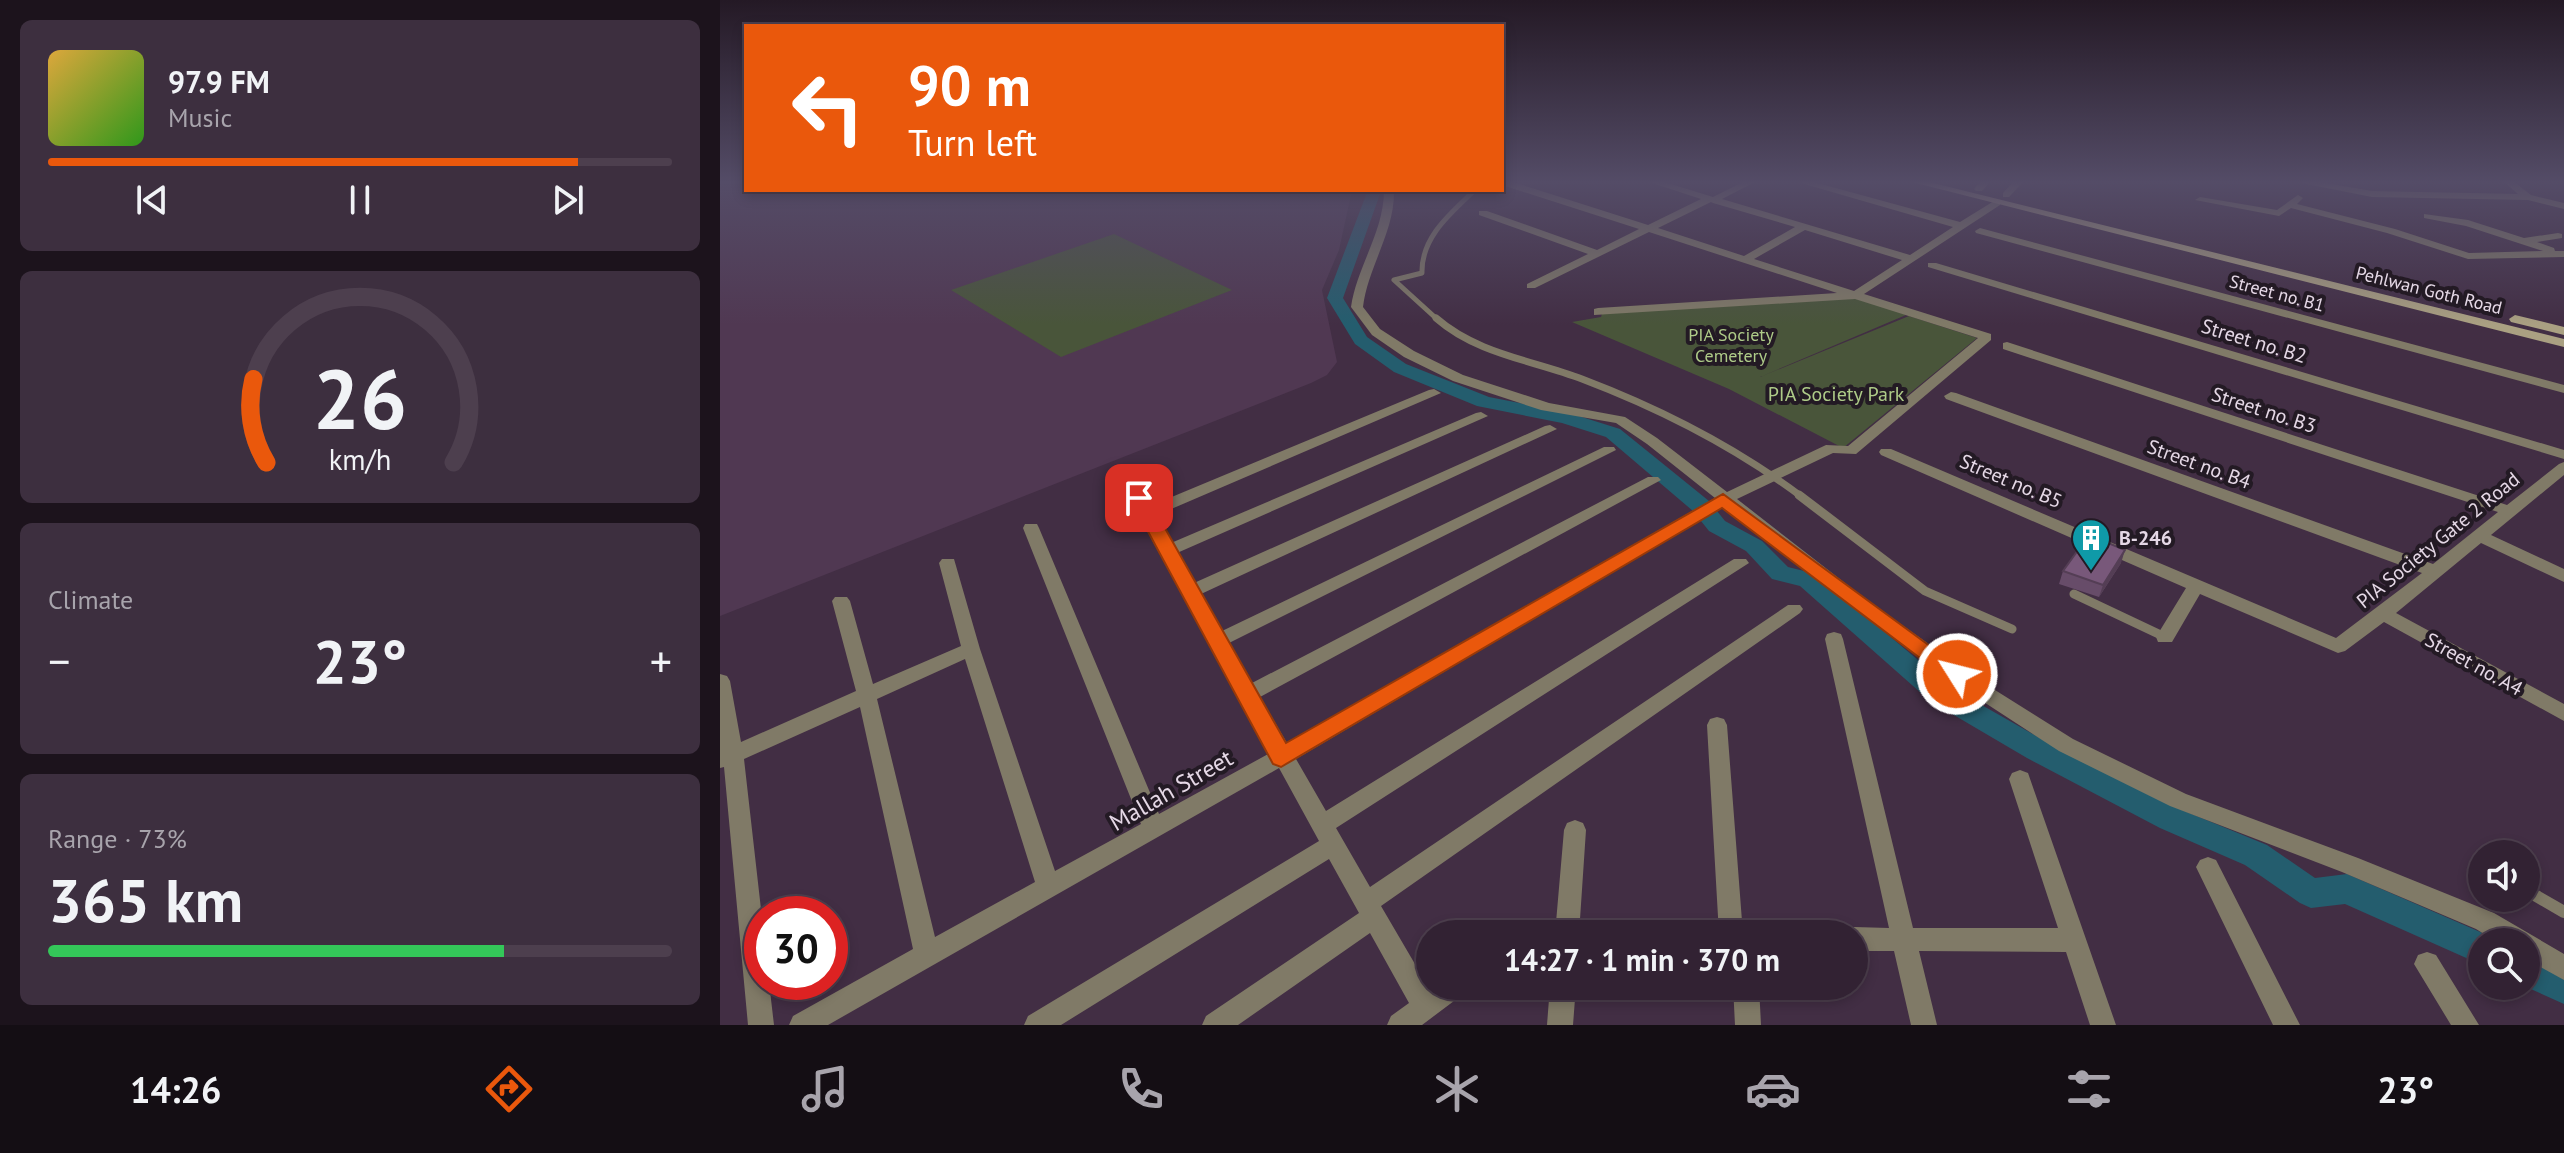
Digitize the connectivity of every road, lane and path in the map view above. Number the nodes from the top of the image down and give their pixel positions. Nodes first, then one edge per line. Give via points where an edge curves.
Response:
1 (1382, 229) edge
2 (1439, 229) edge
3 (1527, 229) edge
4 (1649, 229) edge
5 (1653, 229) edge
6 (1800, 229) edge
7 (1809, 229) edge
8 (1958, 229) edge
9 (2124, 229) edge
10 (2128, 229) edge
11 (2383, 229) edge
12 (2498, 229) edge
13 (1980, 231) dead end
14 (2558, 236) dead end
15 (2524, 241) junction
16 (1598, 254) junction
17 (2562, 254) edge
18 (1912, 259) junction
19 (1744, 260) junction
20 (1932, 265) dead end
21 (1531, 286) dead end
22 (1855, 295) junction
23 (1598, 312) dead end
24 (2564, 331) edge
25 (2564, 343) edge
26 (2007, 346) dead end
27 (2564, 389) edge
28 (1434, 393) dead end
29 (1951, 396) dead end
30 (1481, 416) dead end
31 (1550, 429) dead end
32 (1609, 450) dead end
33 (1886, 452) dead end
34 (2564, 465) edge
35 (1773, 477) junction
36 (1653, 480) dead end
37 (1129, 484) dead end
38 (1717, 503) junction
39 (2510, 511) junction
40 (1148, 513) junction
41 (1031, 528) dead end
42 (2479, 536) junction
43 (1167, 551) junction
44 (948, 563) dead end
45 (1740, 563) dead end
46 (2434, 571) junction
47 (2564, 576) edge
48 (2197, 585) junction
49 (1190, 592) junction
50 (2074, 594) dead end
51 (841, 601) dead end
52 (1794, 609) dead end
53 (2383, 614) junction
54 (2012, 629) dead end
55 (2165, 637) joint
56 (1834, 639) dead end
57 (1217, 641) junction
58 (2338, 646) joint
59 (971, 649) junction
60 (720, 681) edge
61 (1247, 695) junction
62 (867, 696) junction
63 (2564, 713) edge
64 (1717, 725) dead end
65 (726, 757) edge
66 (1281, 757) junction
67 (2020, 779) dead end
68 (1154, 829) junction
69 (1575, 830) dead end
70 (1327, 836) junction
71 (2208, 867) dead end
72 (1049, 888) junction
73 (2540, 898) edge
74 (1370, 910) junction
75 (2564, 912) edge
76 (1568, 920) edge
77 (1730, 920) edge
78 (2496, 928) edge
79 (1868, 939) edge
80 (1904, 940) junction
81 (2074, 940) junction
82 (2540, 954) edge
83 (927, 956) junction
84 (2427, 964) dead end
85 (2564, 968) edge
86 (1433, 1000) edge
87 (1562, 1000) edge
88 (1747, 1000) edge
89 (1425, 1006) junction
90 (761, 1025) edge
91 (802, 1025) edge
92 (1037, 1025) edge
93 (1215, 1025) edge
94 (1400, 1025) edge
95 (1560, 1025) edge
96 (1748, 1025) edge
97 (1924, 1025) edge
98 (2103, 1025) edge
99 (2287, 1025) edge
100 (2466, 1025) edge

1 - 38 street via 1358,287 1357,307 1376,332 1409,354 1493,391 1620,420 1652,441
2 - 35 lane via 1422,273 1394,280 1443,324 1475,345 1656,408
3 - 16 street
4 - 16 street
5 - 19 street
6 - 19 street
7 - 18 street
8 - 18 street
9 - 25 main road, Pehlwan Goth Road
10 - 24 main road, Pehlwan Goth Road
11 - 17 street via 2468,256
12 - 15 street
13 - 27 street, Street no. B1
14 - 15 street
15 - 17 street
16 - 21 street
18 - 22 street
19 - 22 street
20 - 34 street, Street no. B2
22 - 23 street
22 - 35 street, Mallah Street via 1987,337 1851,451 1831,448
26 - 39 street, Street no. B3
28 - 40 street
29 - 46 street, Street no. B4
30 - 43 street
31 - 49 street
32 - 57 street
33 - 48 street, Street no. B5
34 - 39 street, PIA Society Gate 2 Road
35 - 38 street, Mallah Street
35 - 54 lane via 1925,591
36 - 61 street
37 - 40 street
38 - 66 street, Mallah Street
38 - 78 street via 2066,745 2178,800
39 - 42 street, PIA Society Gate 2 Road
40 - 43 street
41 - 68 street
42 - 46 street, PIA Society Gate 2 Road
42 - 47 street
43 - 49 street
44 - 59 street
45 - 70 street
46 - 53 street, PIA Society Gate 2 Road
48 - 55 street
48 - 58 street, Street no. B5
49 - 57 street
50 - 55 lane
51 - 62 street
52 - 74 street
53 - 58 street, PIA Society Gate 2 Road
53 - 63 street, Street no. A4
56 - 80 street
57 - 61 street
59 - 62 street
59 - 72 street
60 - 65 street
61 - 66 street
62 - 65 street
62 - 83 street
64 - 77 street
65 - 90 street
66 - 68 street, Mallah Street
66 - 70 street
67 - 81 street
68 - 72 street, Mallah Street
69 - 76 street
70 - 74 street
70 - 92 street
71 - 99 street
72 - 83 street, Mallah Street
73 - 75 lane
74 - 89 street
74 - 93 street
79 - 80 street
80 - 81 street
80 - 97 street
81 - 98 street
82 - 85 street
83 - 91 street, Mallah Street
84 - 100 street
86 - 89 street
87 - 95 street
88 - 96 street
89 - 94 street

